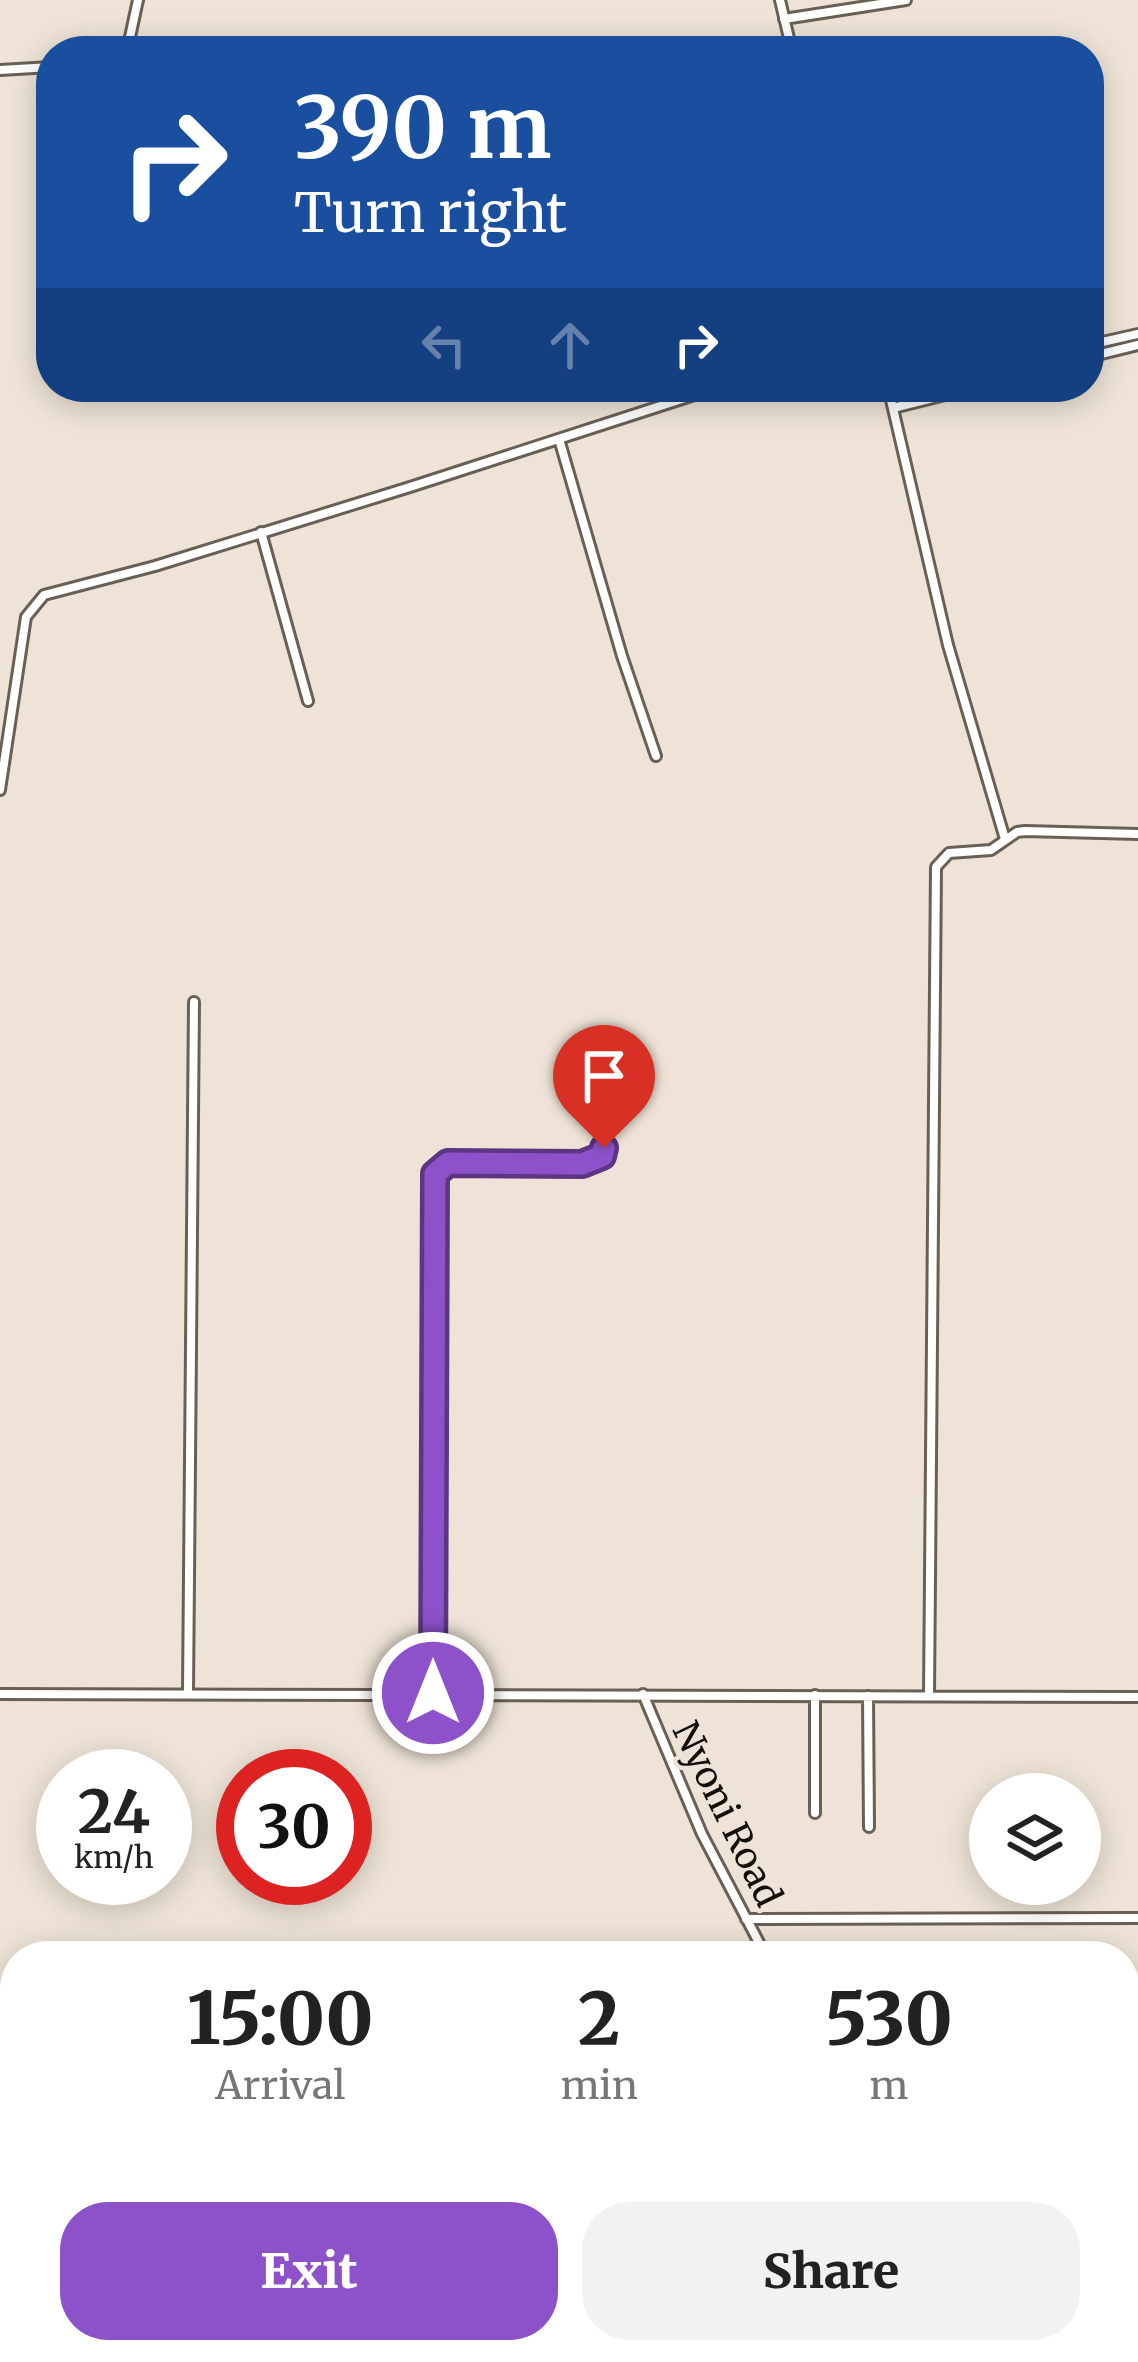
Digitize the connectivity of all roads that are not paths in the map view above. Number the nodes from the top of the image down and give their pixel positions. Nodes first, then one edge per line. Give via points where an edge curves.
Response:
1 (138, 0) edge
2 (780, 0) edge
3 (906, 0) edge
4 (784, 19) junction
5 (130, 36) edge
6 (788, 36) edge
7 (36, 68) edge
8 (0, 70) edge
9 (1138, 334) edge
10 (1104, 342) edge
11 (1138, 345) edge
12 (1104, 353) edge
13 (673, 402) edge
14 (892, 402) edge
15 (917, 402) edge
16 (893, 408) junction
17 (559, 439) junction
18 (261, 532) junction
19 (308, 701) dead end
20 (656, 756) dead end
21 (0, 790) edge
22 (1138, 834) edge
23 (1005, 838) junction
24 (194, 1001) dead end
25 (605, 1127) dead end
26 (188, 1692) junction
27 (433, 1693) junction
28 (0, 1694) edge
29 (643, 1694) junction
30 (815, 1695) junction
31 (868, 1696) junction
32 (929, 1696) junction
33 (1138, 1697) edge
34 (815, 1813) dead end
35 (869, 1827) dead end
36 (746, 1918) junction
37 (1138, 1918) edge
38 (758, 1941) edge

1 - 5 street
2 - 4 street
3 - 4 street
4 - 6 street
7 - 8 street
9 - 10 street
11 - 12 street
13 - 17 street
14 - 16 street
15 - 16 street
16 - 23 street via 948,645
17 - 18 street
17 - 20 street
18 - 19 street
18 - 21 street via 40,597 26,617
22 - 23 street via 1025,831
23 - 32 street via 991,850 949,853 935,873
24 - 26 street
25 - 27 street via 602,1156 592,1162 448,1163 435,1174
26 - 27 street
26 - 28 street
27 - 29 street
29 - 30 street
29 - 36 street, Nyoni Road
30 - 31 street
30 - 34 street
31 - 32 street
31 - 35 street
32 - 33 street
36 - 37 street
36 - 38 street, Nyoni Road

